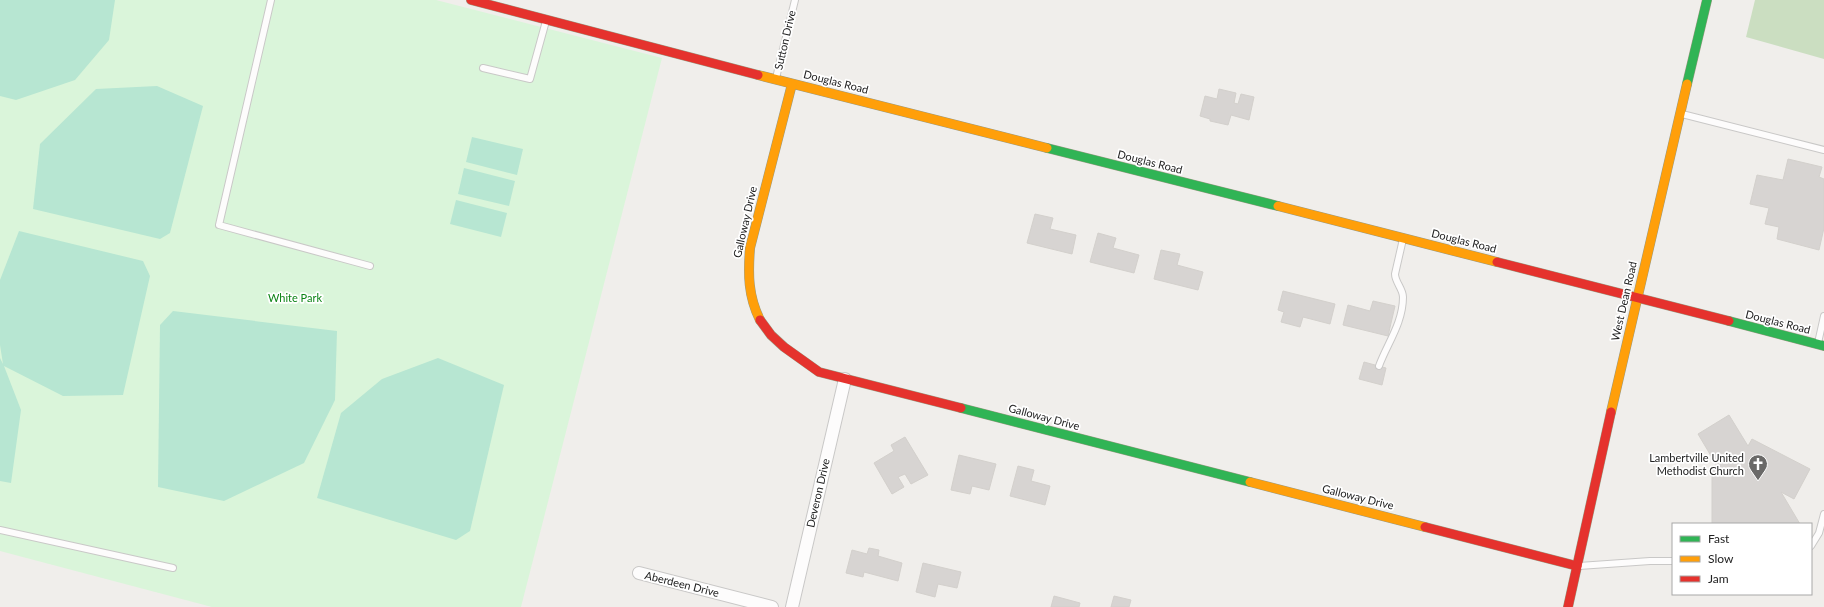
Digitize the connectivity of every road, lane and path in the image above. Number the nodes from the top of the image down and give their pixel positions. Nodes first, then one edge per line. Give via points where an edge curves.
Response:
1 (271, 0) edge
2 (471, 0) edge
3 (795, 0) edge
4 (1707, 0) edge
5 (546, 20) junction
6 (483, 68) dead end
7 (776, 79) junction
8 (792, 84) junction
9 (1680, 114) junction
10 (1824, 150) edge
11 (1404, 238) junction
12 (370, 266) dead end
13 (1637, 298) junction
14 (1824, 316) edge
15 (1821, 345) edge
16 (1379, 366) dead end
17 (845, 379) junction
18 (1824, 514) edge
19 (0, 530) edge
20 (1812, 544) edge
21 (1672, 561) edge
22 (1577, 566) junction
23 (173, 568) dead end
24 (639, 573) dead end
25 (772, 607) edge
26 (792, 607) edge
27 (1568, 607) edge

1 - 12 lane via 219,225
2 - 5 street, Douglas Road via 514,8
3 - 7 lane, Sutton Drive
4 - 9 street, West Dean Road
5 - 6 lane via 530,79
5 - 7 street, Douglas Road
7 - 8 street, Douglas Road
8 - 11 street, Douglas Road
8 - 17 street, Galloway Drive via 750,248 747,268 750,293 762,327 772,338 819,372
9 - 10 lane
9 - 13 street, West Dean Road
11 - 13 street, Douglas Road
11 - 16 lane via 1395,278 1403,292 1401,311 1392,339
13 - 15 street, Douglas Road
13 - 22 street, West Dean Road
14 - 15 lane
17 - 22 street, Galloway Drive
17 - 26 street, Deveron Drive
18 - 20 lane via 1819,533
19 - 23 lane
21 - 22 lane
22 - 27 street, West Dean Road
24 - 25 street, Aberdeen Drive

